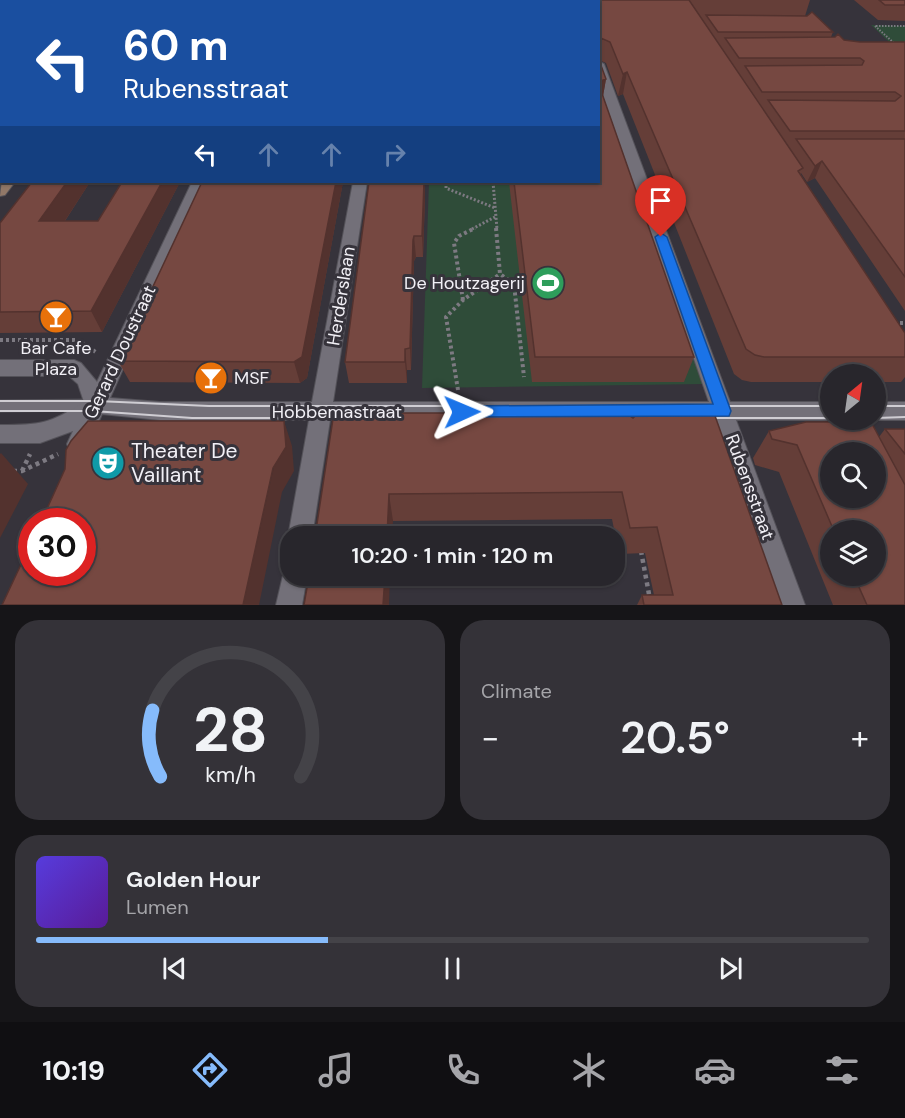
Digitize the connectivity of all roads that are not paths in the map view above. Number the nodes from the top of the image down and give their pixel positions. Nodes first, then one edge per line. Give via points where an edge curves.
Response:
1 (600, 70) edge
2 (199, 183) edge
3 (360, 183) edge
4 (0, 368) edge
5 (96, 405) junction
6 (0, 406) edge
7 (322, 411) junction
8 (723, 411) junction
9 (820, 411) edge
10 (886, 411) edge
11 (905, 411) edge
12 (0, 434) edge
13 (74, 454) edge
14 (302, 526) edge
15 (292, 586) edge
16 (289, 605) edge
17 (792, 605) edge

1 - 8 street, Rubensstraat
2 - 5 street, Gerard Doustraat
3 - 7 street, Herderslaan
4 - 5 street via 74,369 86,380
5 - 6 lane
5 - 7 street, Hobbemastraat via 160,411
5 - 12 street via 65,425 40,434
5 - 13 street, Gerard Doustraat
7 - 8 street, Hobbemastraat
7 - 14 street, Herderslaan
8 - 9 street, Hobbemastraat
8 - 17 street, Rubensstraat
10 - 11 street
15 - 16 street

